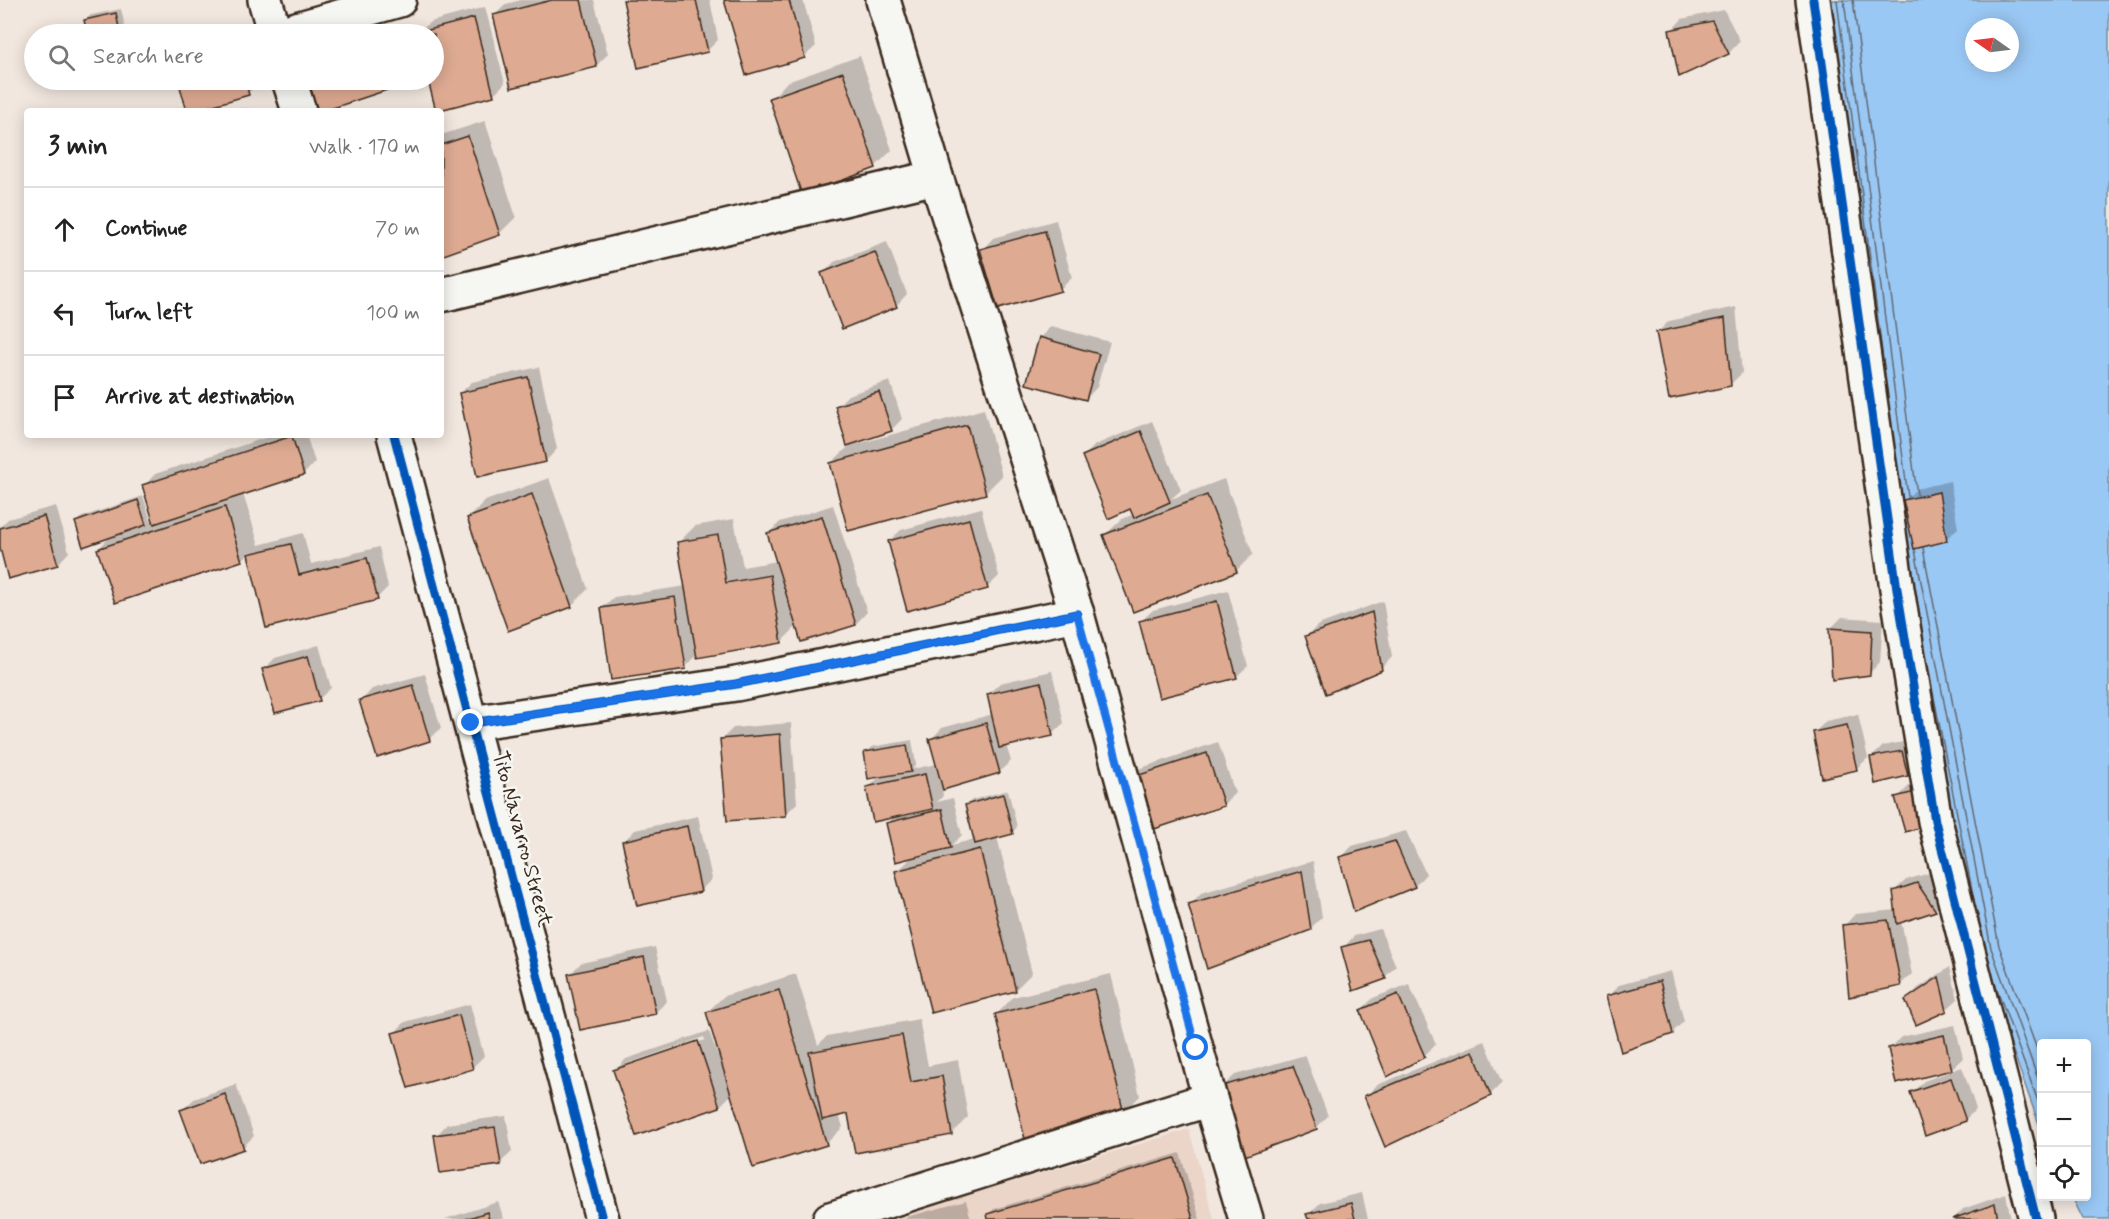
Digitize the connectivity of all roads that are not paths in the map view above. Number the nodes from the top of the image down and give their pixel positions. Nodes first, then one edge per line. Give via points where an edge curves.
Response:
1 (265, 0) edge
2 (399, 0) edge
3 (883, 0) edge
4 (1813, 0) edge
5 (273, 24) edge
6 (313, 24) edge
7 (292, 90) edge
8 (298, 108) edge
9 (936, 177) junction
10 (444, 294) edge
11 (395, 438) edge
12 (1077, 614) junction
13 (471, 723) junction
14 (1210, 1099) junction
15 (602, 1219) edge
16 (830, 1219) edge
17 (1246, 1219) edge
18 (2036, 1219) edge

1 - 5 street
2 - 6 street
3 - 9 street
4 - 18 street via 1897,589 1935,821
7 - 8 street
9 - 10 street
9 - 12 street
11 - 13 street, Tito Navarro Street
12 - 13 street via 736,684
12 - 14 street
13 - 15 street, Tito Navarro Street
14 - 16 street
14 - 17 street

